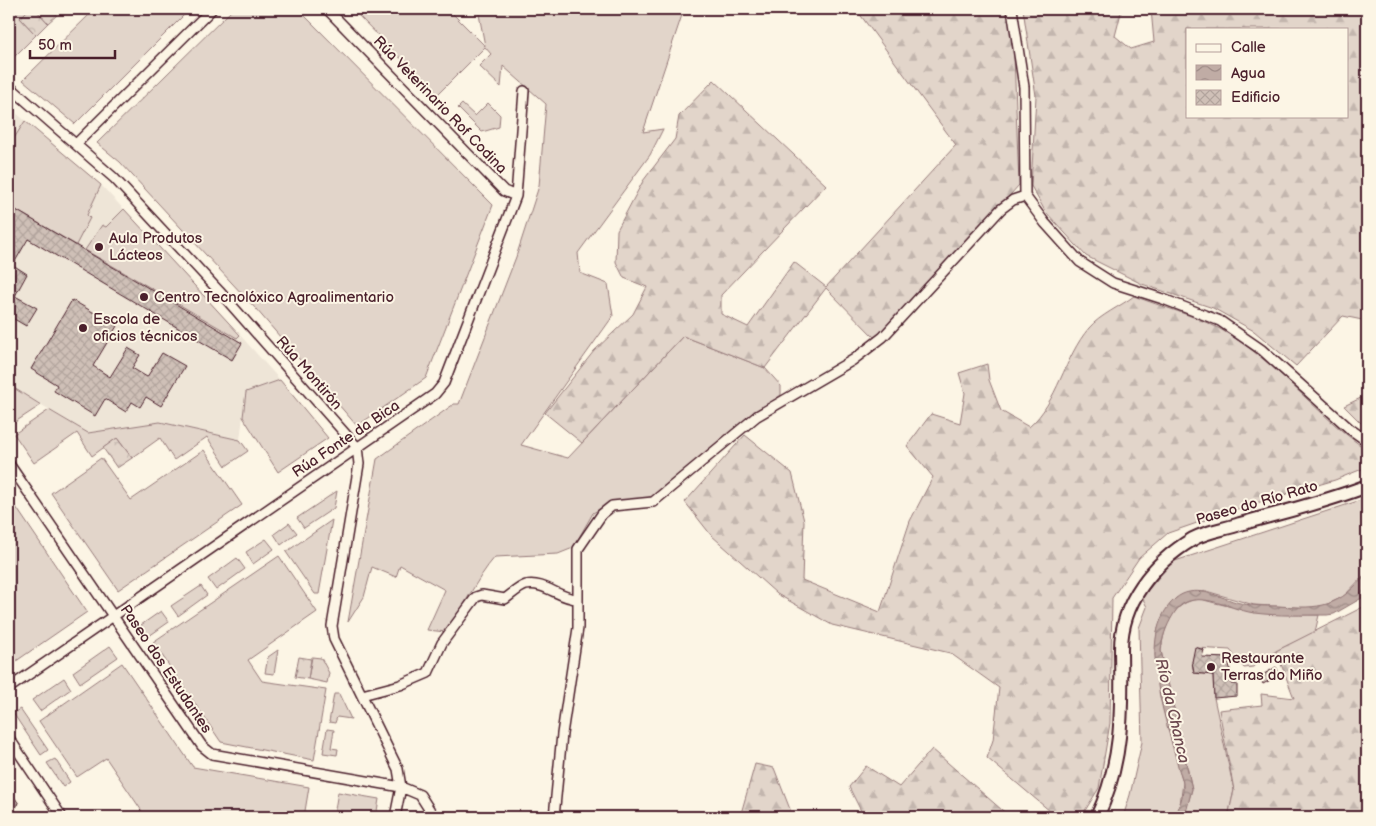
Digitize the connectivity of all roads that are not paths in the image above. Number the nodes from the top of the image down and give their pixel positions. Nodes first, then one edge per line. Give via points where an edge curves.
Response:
1 (212, 9) edge
2 (326, 9) edge
3 (1012, 9) edge
4 (9, 86) edge
5 (524, 91) dead end
6 (76, 144) junction
7 (516, 196) junction
8 (1025, 196) junction
9 (1367, 441) edge
10 (357, 447) junction
11 (9, 464) edge
12 (1367, 486) edge
13 (577, 599) junction
14 (113, 615) junction
15 (9, 688) edge
16 (362, 695) junction
17 (9, 738) edge
18 (401, 787) junction
19 (62, 817) edge
20 (395, 817) edge
21 (434, 817) edge
22 (554, 817) edge
23 (1097, 817) edge

1 - 6 street
2 - 7 street, Rúa Veterinario Rof Codina via 504,191
3 - 8 street via 1024,87
4 - 6 street, Rúa Montirón
5 - 7 street, Rúa Fonte da Bica
6 - 10 street, Rúa Montirón via 114,178 219,291
7 - 10 street, Rúa Fonte da Bica via 444,383 435,394
8 - 9 street via 1080,262 1114,283 1220,321 1262,350
8 - 13 street via 1001,209 883,337 853,360 757,416 653,502 612,506 602,514 578,549
10 - 14 street, Rúa Fonte da Bica
10 - 16 street via 359,464 332,626 334,639
11 - 14 street, Paseo dos Estudantes
12 - 23 street, Paseo do Río Rato via 1195,538 1165,557 1143,582 1124,624 1121,646 1122,717 1117,758 1109,790
13 - 16 street via 535,585 524,585 505,598 476,597 442,643 428,673 400,685
13 - 22 street via 578,628 562,734
14 - 15 street, Rúa Fonte da Bica
14 - 18 street, Paseo dos Estudantes via 202,746 212,754
16 - 18 street via 398,768
17 - 19 street
18 - 20 street
18 - 21 street, Paseo dos Estudantes via 420,795

